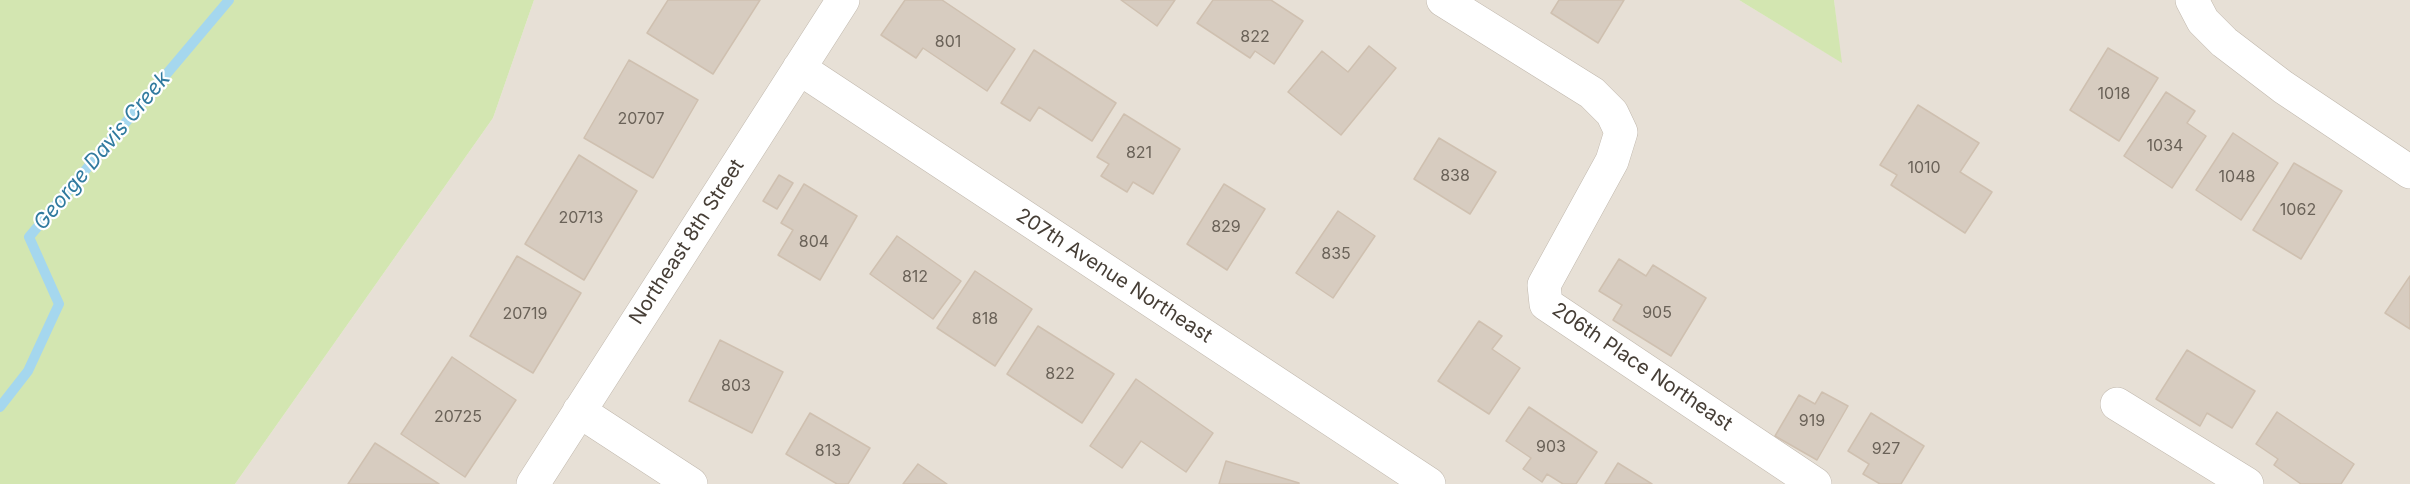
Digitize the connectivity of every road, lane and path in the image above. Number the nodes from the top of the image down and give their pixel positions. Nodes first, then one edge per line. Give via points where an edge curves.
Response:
1 (843, 0) edge
2 (1443, 0) edge
3 (2192, 0) edge
4 (799, 68) junction
5 (2410, 172) edge
6 (2117, 404) dead end
7 (579, 411) junction
8 (533, 484) edge
9 (691, 484) edge
10 (1430, 484) edge
11 (1815, 484) edge
12 (2247, 484) edge

1 - 4 street, Northeast 8th Street
2 - 11 street, 206th Place Northeast via 1592,93 1612,113 1622,132 1612,161 1545,285 1546,304
3 - 5 street via 2203,21 2224,42 2283,87
4 - 7 street, Northeast 8th Street
4 - 10 street, 207th Avenue Northeast
6 - 12 street
7 - 8 street, Northeast 8th Street
7 - 9 street

